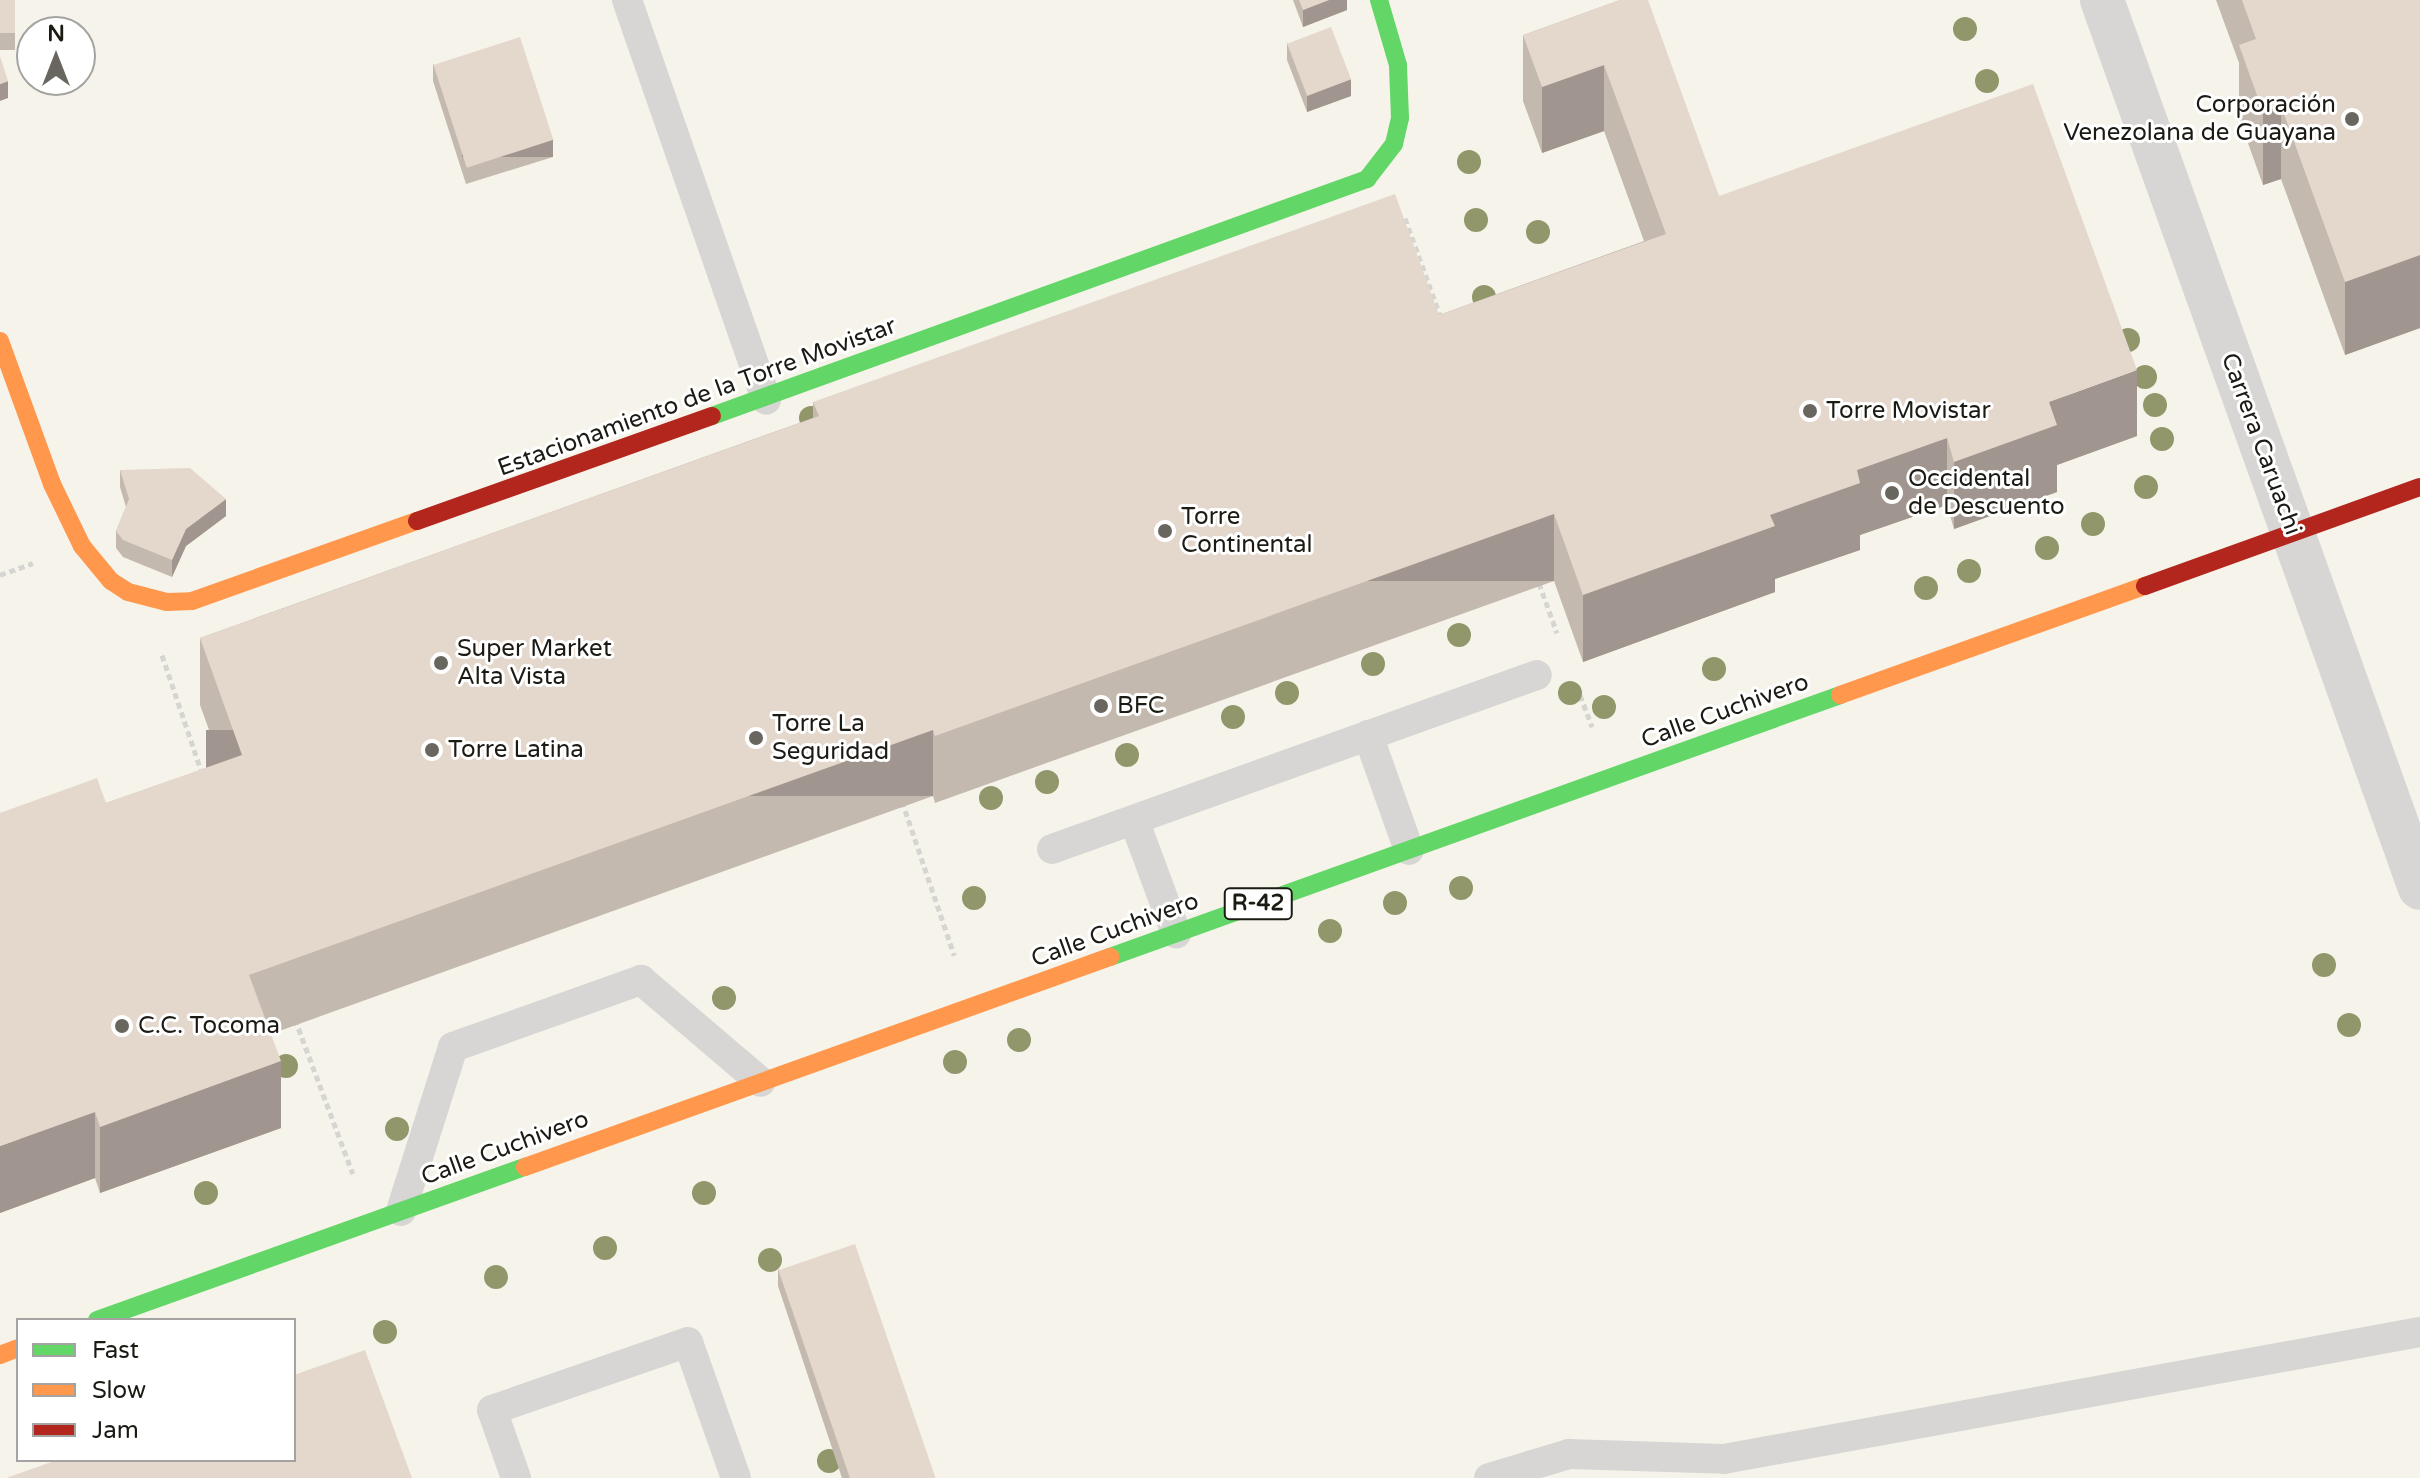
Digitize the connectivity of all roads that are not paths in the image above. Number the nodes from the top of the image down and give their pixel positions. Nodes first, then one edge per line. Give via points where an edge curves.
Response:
1 (627, 0) edge
2 (1379, 0) edge
3 (2102, 0) edge
4 (0, 341) edge
5 (766, 399) junction
6 (2420, 487) edge
7 (2293, 533) junction
8 (1537, 675) dead end
9 (1368, 735) junction
10 (1134, 820) junction
11 (1052, 849) dead end
12 (1409, 850) junction
13 (2420, 888) edge
14 (1176, 933) junction
15 (761, 1082) junction
16 (401, 1211) junction
17 (103, 1318) edge
18 (2420, 1332) edge
19 (516, 1478) edge
20 (736, 1478) edge
21 (1489, 1478) edge

1 - 5 lane
2 - 5 main road, Estacionamiento de la Torre Movistar via 1401,92 1394,144 1367,179
3 - 7 street, Carrera Caruachi
4 - 5 main road, Estacionamiento de la Torre Movistar via 69,526 111,581 128,592 167,602 212,596
6 - 7 main road, Calle Cuchivero / R-42
7 - 12 main road, Calle Cuchivero / R-42
7 - 13 street, Carrera Caruachi
8 - 9 lane
9 - 10 lane
9 - 12 lane
10 - 11 lane
10 - 14 lane
12 - 14 main road, Calle Cuchivero / R-42
14 - 15 main road, Calle Cuchivero / R-42
15 - 16 main road, Calle Cuchivero / R-42
15 - 16 lane via 641,980 453,1047
16 - 17 main road, Calle Cuchivero / R-42
18 - 21 lane via 1724,1459 1569,1454
19 - 20 lane via 492,1410 688,1342

